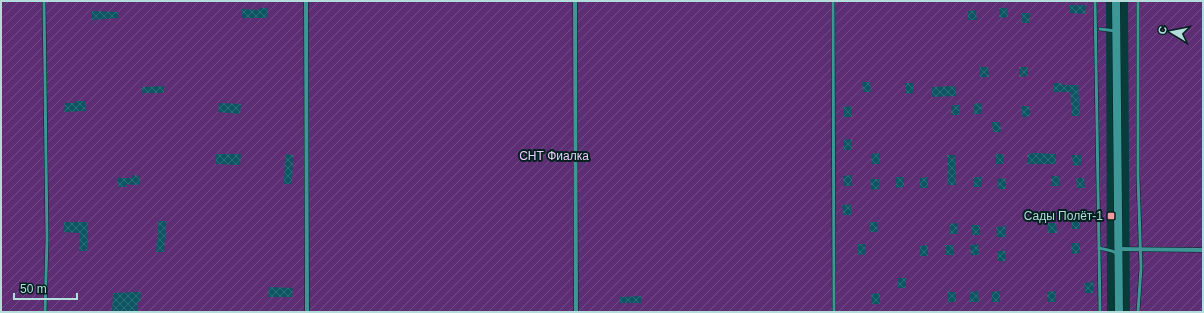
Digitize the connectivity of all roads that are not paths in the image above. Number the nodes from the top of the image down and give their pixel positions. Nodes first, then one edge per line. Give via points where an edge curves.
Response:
1 (44, 1) edge
2 (306, 1) edge
3 (576, 1) edge
4 (832, 1) edge
5 (1095, 1) edge
6 (1116, 1) edge
7 (1138, 1) edge
8 (1100, 29) dead end
9 (1116, 31) junction
10 (1099, 248) junction
11 (1140, 249) junction
12 (1203, 250) edge
13 (1118, 252) junction
14 (45, 312) edge
15 (307, 312) edge
16 (576, 312) edge
17 (834, 312) edge
18 (1100, 312) edge
19 (1119, 312) edge
20 (1138, 312) edge

1 - 14 lane via 47,239
2 - 15 street
3 - 16 street
4 - 17 lane
5 - 10 lane
6 - 9 street
7 - 11 lane
8 - 9 lane
9 - 13 street
10 - 13 lane
10 - 18 lane
11 - 12 street
11 - 13 street
11 - 20 lane
13 - 19 street

